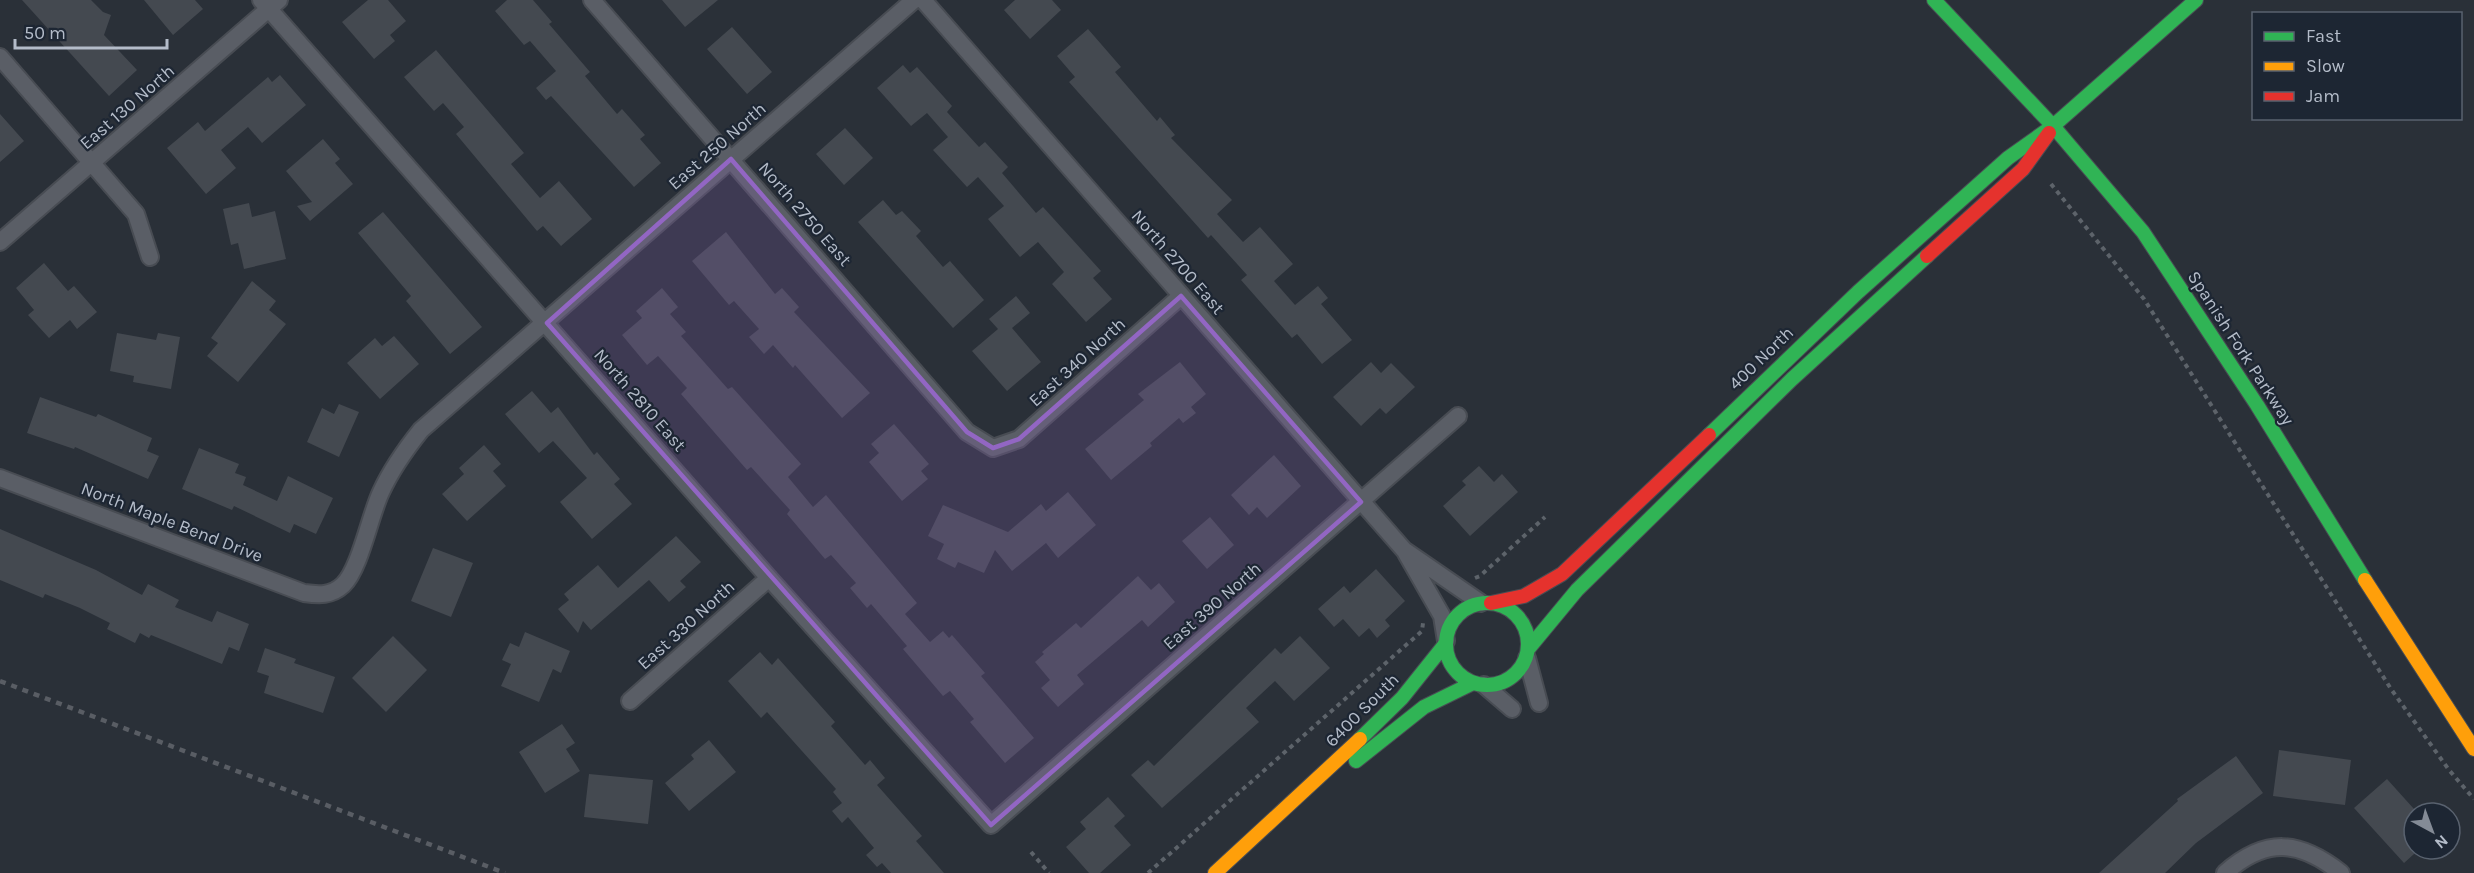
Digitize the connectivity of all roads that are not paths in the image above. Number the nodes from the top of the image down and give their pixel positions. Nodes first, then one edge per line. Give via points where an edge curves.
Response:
1 (592, 0) edge
2 (914, 0) edge
3 (923, 0) edge
4 (1935, 0) edge
5 (2196, 0) edge
6 (270, 3) edge
7 (0, 57) edge
8 (2053, 126) junction
9 (731, 159) junction
10 (92, 163) junction
11 (0, 242) edge
12 (150, 257) dead end
13 (1181, 296) junction
14 (547, 322) junction
15 (1458, 416) dead end
16 (993, 448) joint
17 (0, 478) edge
18 (1361, 502) junction
19 (1404, 550) junction
20 (769, 578) junction
21 (332, 593) joint
22 (1486, 603) junction
23 (1446, 642) junction
24 (1528, 653) junction
25 (1478, 684) junction
26 (630, 702) dead end
27 (1539, 703) dead end
28 (1512, 709) dead end
29 (2474, 749) edge
30 (1299, 799) junction
31 (991, 825) joint
32 (1215, 873) edge
33 (2225, 873) edge
34 (2341, 873) edge

1 - 9 street, North 2750 East
2 - 9 street, East 250 North
3 - 13 street, North 2700 East
4 - 8 main road, Spanish Fork Parkway
5 - 8 main road, 400 North
6 - 10 street, East 130 North
6 - 14 street, North 2810 East
7 - 10 street
8 - 22 main road, 400 North via 2008,158 1814,332 1571,567 1531,593
8 - 24 main road, 400 North via 2023,169 1792,379 1576,590
8 - 29 main road, Spanish Fork Parkway via 2143,232 2186,295 2416,664
9 - 14 street, East 250 North
9 - 16 street, North 2750 East via 967,432
10 - 11 street, East 130 North
10 - 12 street via 136,214
13 - 16 street, East 340 North via 1019,439
13 - 18 street, North 2700 East
14 - 20 street, North 2810 East
14 - 21 street, East 250 North via 421,430 397,460 380,493 352,570 344,584
15 - 18 street, East 390 North
17 - 21 street, North Maple Bend Drive via 304,593
18 - 19 street, North 2700 East
18 - 31 street, East 390 North
19 - 22 street, North 2700 East
19 - 23 street, North 2700 East via 1442,616
20 - 26 street, East 330 North
20 - 31 street, North 2810 East
22 - 23 main road via 1461,612 1448,630
22 - 24 main road via 1502,605 1520,617
23 - 25 main road via 1456,671
23 - 30 main road, 6400 South via 1402,698
24 - 25 main road via 1514,676 1505,682
24 - 27 street
25 - 28 street
25 - 30 main road, 6400 South via 1453,689 1420,708 1358,760
30 - 32 main road, 6400 South
33 - 34 street via 2255,851 2280,845 2304,850

